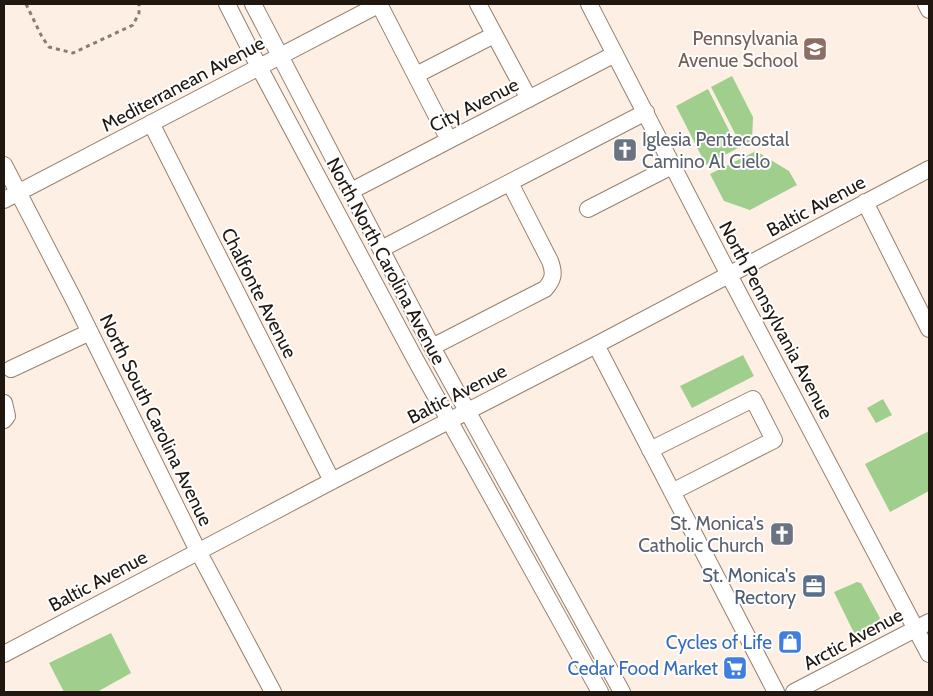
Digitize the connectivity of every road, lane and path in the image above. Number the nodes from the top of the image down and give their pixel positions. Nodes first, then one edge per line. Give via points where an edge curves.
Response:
1 (26, 4) edge
2 (139, 4) edge
3 (227, 4) edge
4 (253, 4) edge
5 (380, 4) edge
6 (478, 4) edge
7 (589, 4) edge
8 (926, 4) edge
9 (929, 10) edge
10 (494, 35) junction
11 (615, 54) junction
12 (279, 56) junction
13 (258, 67) junction
14 (416, 75) junction
15 (529, 99) junction
16 (646, 112) junction
17 (151, 123) junction
18 (449, 140) junction
19 (4, 165) edge
20 (672, 166) junction
21 (929, 169) edge
22 (510, 183) junction
23 (351, 191) junction
24 (11, 196) edge
25 (864, 202) junction
26 (588, 209) dead end
27 (381, 249) junction
28 (729, 275) junction
29 (929, 329) edge
30 (90, 332) junction
31 (596, 345) junction
32 (432, 347) junction
33 (11, 369) dead end
34 (4, 402) edge
35 (467, 411) junction
36 (4, 420) edge
37 (450, 420) junction
38 (650, 450) junction
39 (332, 481) junction
40 (672, 492) junction
41 (198, 551) junction
42 (923, 625) edge
43 (4, 654) edge
44 (929, 654) edge
45 (274, 692) edge
46 (600, 692) edge
47 (622, 692) edge
48 (776, 692) edge
49 (794, 692) edge

1 - 2 path via 49,47 73,53 133,25
3 - 13 street, North North Carolina Avenue
4 - 12 street, North North Carolina Avenue
5 - 12 street, Mediterranean Avenue
5 - 14 street
6 - 10 street
7 - 11 street, North Pennsylvania Avenue
8 - 9 street
10 - 14 street
10 - 15 street
11 - 15 street, City Avenue
11 - 16 street, North Pennsylvania Avenue
12 - 13 street, Mediterranean Avenue
12 - 23 street, North North Carolina Avenue
13 - 17 street, Mediterranean Avenue
13 - 37 street, North North Carolina Avenue
14 - 18 street
15 - 18 street, City Avenue
16 - 20 street, North Pennsylvania Avenue
16 - 22 street
17 - 24 street, Mediterranean Avenue
17 - 39 street, Chalfonte Avenue
18 - 23 street, City Avenue
19 - 24 street, North South Carolina Avenue
20 - 26 street
20 - 28 street, North Pennsylvania Avenue
21 - 25 street, Baltic Avenue
22 - 27 street
22 - 32 street via 550,261 554,271 552,281 545,289
23 - 27 street, North North Carolina Avenue
24 - 30 street, North South Carolina Avenue
25 - 28 street, Baltic Avenue
25 - 29 street
27 - 32 street, North North Carolina Avenue
28 - 31 street, Baltic Avenue
28 - 42 street, North Pennsylvania Avenue
30 - 33 street
30 - 41 street, North South Carolina Avenue
31 - 35 street, Baltic Avenue
31 - 38 street
32 - 35 street, North North Carolina Avenue
34 - 36 street via 7,416
35 - 37 street, Baltic Avenue
35 - 47 street, North North Carolina Avenue
37 - 39 street, Baltic Avenue
37 - 46 street, North North Carolina Avenue
38 - 40 street
38 - 40 street via 753,399 774,440
39 - 41 street, Baltic Avenue
40 - 48 street
41 - 43 street, Baltic Avenue
41 - 45 street, North South Carolina Avenue
42 - 44 street, North Pennsylvania Avenue
42 - 49 street, Arctic Avenue

